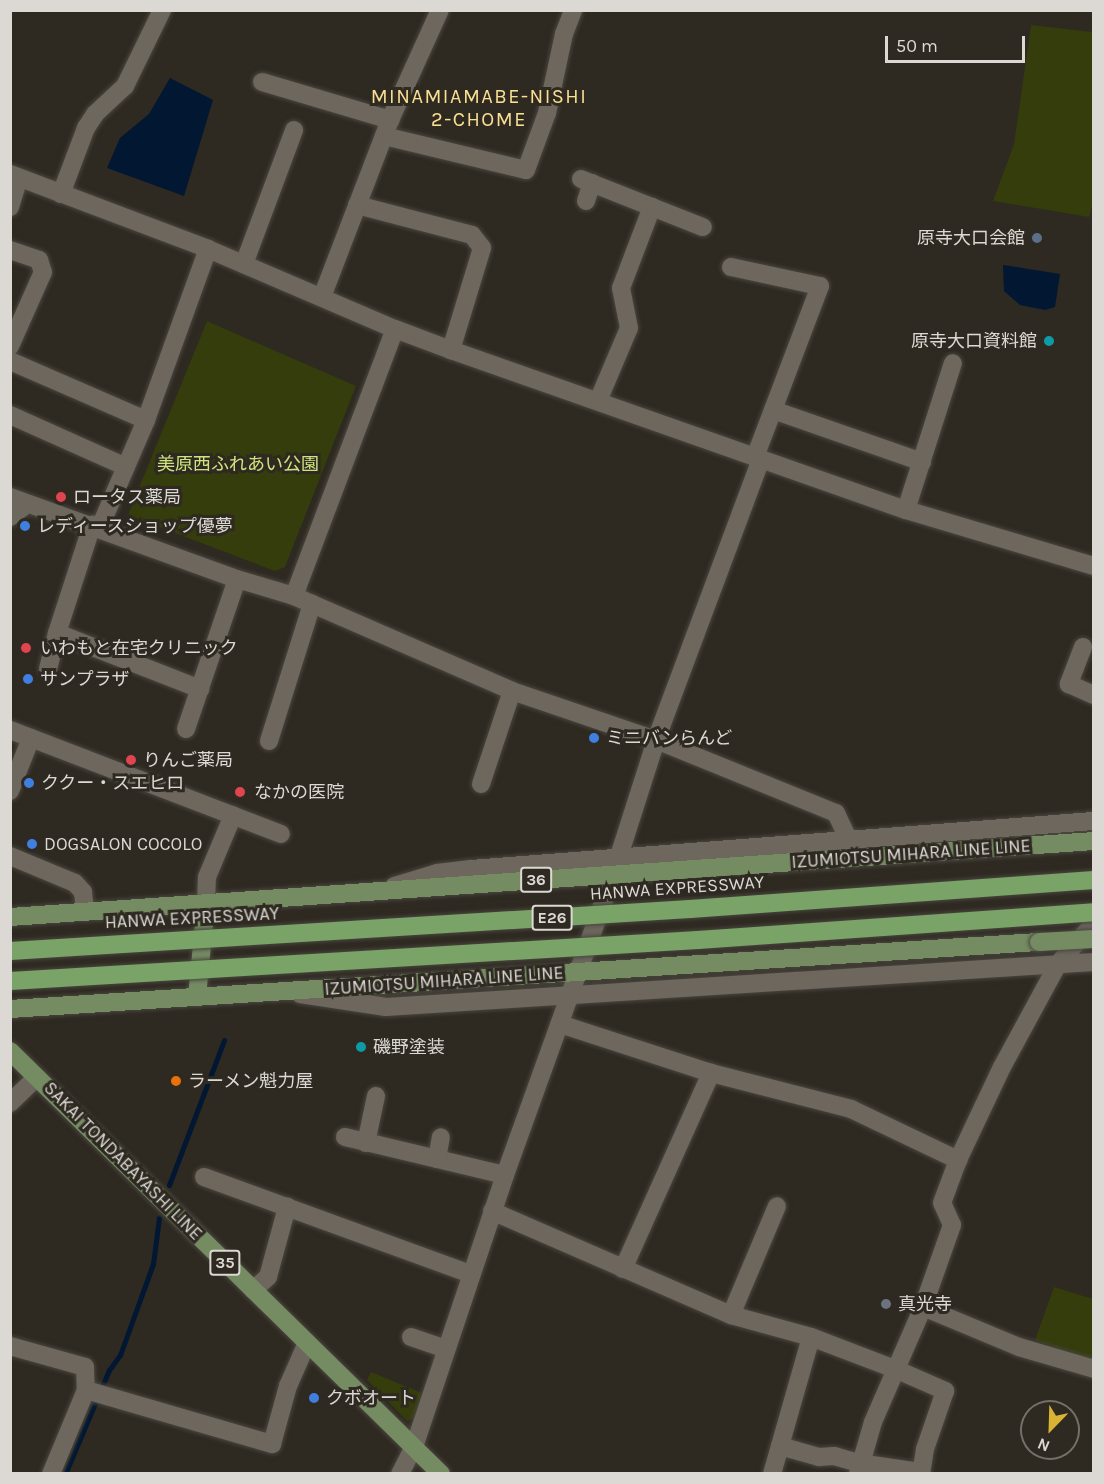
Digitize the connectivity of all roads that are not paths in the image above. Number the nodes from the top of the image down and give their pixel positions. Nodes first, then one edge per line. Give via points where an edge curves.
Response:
1 (162, 10) edge
2 (440, 10) edge
3 (573, 10) edge
4 (262, 82) dead end
5 (387, 128) junction
6 (294, 130) dead end
7 (15, 176) edge
8 (61, 194) junction
9 (586, 201) dead end
10 (357, 205) junction
11 (10, 207) edge
12 (652, 207) junction
13 (703, 226) dead end
14 (208, 249) junction
15 (10, 250) edge
16 (244, 264) junction
17 (731, 267) dead end
18 (322, 297) junction
19 (395, 329) junction
20 (10, 346) edge
21 (451, 350) junction
22 (10, 361) edge
23 (953, 363) dead end
24 (598, 401) junction
25 (773, 410) junction
26 (10, 415) edge
27 (146, 420) junction
28 (758, 458) junction
29 (922, 462) junction
30 (126, 467) junction
31 (19, 501) edge
32 (906, 510) junction
33 (10, 517) edge
34 (96, 526) junction
35 (1094, 566) edge
36 (237, 579) junction
37 (294, 596) junction
38 (312, 604) junction
39 (57, 633) junction
40 (1083, 647) dead end
41 (48, 669) dead end
42 (200, 688) junction
43 (512, 691) junction
44 (1094, 695) edge
45 (186, 729) dead end
46 (10, 730) edge
47 (30, 738) junction
48 (656, 740) junction
49 (269, 741) dead end
50 (481, 784) dead end
51 (10, 791) edge
52 (233, 815) junction
53 (1094, 821) edge
54 (281, 834) dead end
55 (848, 839) junction
56 (1094, 841) edge
57 (10, 856) edge
58 (619, 856) junction
59 (613, 875) junction
60 (1094, 880) edge
61 (378, 891) junction
62 (206, 904) junction
63 (85, 912) junction
64 (1094, 912) edge
65 (10, 917) edge
66 (1094, 923) edge
67 (1094, 939) edge
68 (10, 951) edge
69 (1094, 962) edge
70 (1058, 964) junction
71 (580, 971) junction
72 (10, 981) edge
73 (286, 992) junction
74 (571, 995) junction
75 (197, 997) junction
76 (10, 1009) edge
77 (560, 1024) junction
78 (10, 1051) edge
79 (711, 1072) junction
80 (37, 1077) junction
81 (376, 1096) dead end
82 (10, 1103) edge
83 (345, 1137) dead end
84 (441, 1137) dead end
85 (366, 1143) junction
86 (437, 1159) junction
87 (958, 1161) junction
88 (504, 1175) junction
89 (204, 1177) dead end
90 (777, 1206) dead end
91 (287, 1207) junction
92 (492, 1211) junction
93 (623, 1269) junction
94 (471, 1274) junction
95 (253, 1290) junction
96 (922, 1307) junction
97 (731, 1315) junction
98 (411, 1337) dead end
99 (811, 1337) junction
100 (307, 1343) junction
101 (10, 1346) edge
102 (446, 1350) junction
103 (895, 1369) junction
104 (1094, 1369) edge
105 (86, 1390) junction
106 (780, 1446) junction
107 (414, 1447) junction
108 (858, 1468) edge
109 (51, 1473) edge
110 (400, 1473) edge
111 (441, 1473) edge
112 (772, 1473) edge
113 (921, 1473) edge

1 - 8 street via 125,86 86,128
2 - 5 street
3 - 5 street via 547,113 526,170
4 - 5 street
5 - 10 street
6 - 16 street via 289,169
7 - 8 street
7 - 11 street
8 - 14 street
9 - 12 street via 586,181
10 - 18 street
10 - 21 street via 472,235 482,248
12 - 13 street
12 - 24 street via 621,288 629,328
14 - 16 street
14 - 27 street
15 - 20 street via 39,260 43,272
16 - 18 street
17 - 25 street via 820,286
18 - 19 street
19 - 21 street
19 - 37 street
21 - 24 street
22 - 27 street
23 - 29 street
24 - 28 street
25 - 28 street
25 - 29 street
26 - 30 street
27 - 30 street
28 - 32 street
28 - 48 street
29 - 32 street
30 - 34 street
31 - 33 street
31 - 34 street
32 - 35 street
34 - 36 street
34 - 39 street
36 - 37 street
36 - 42 street
37 - 38 street
38 - 43 street
38 - 49 street
39 - 41 street
39 - 42 street
40 - 44 street via 1069,684
42 - 45 street
43 - 48 street
43 - 50 street
46 - 47 street
47 - 51 street
47 - 52 street
48 - 55 street via 837,813
48 - 58 street
52 - 54 street
52 - 62 street via 207,877
53 - 55 street
55 - 58 street
56 - 59 main road, IZUMIOTSU MIHARA LINE LINE / 36
57 - 63 street via 75,884 83,892
58 - 59 street
58 - 61 street via 436,873
59 - 61 main road, IZUMIOTSU MIHARA LINE LINE / 36
59 - 71 street
60 - 68 highway, HANWA EXPRESSWAY / E26, bridge
61 - 62 main road, IZUMIOTSU MIHARA LINE LINE / 36
62 - 63 main road, IZUMIOTSU MIHARA LINE LINE / 36
62 - 75 main road
63 - 65 main road, IZUMIOTSU MIHARA LINE LINE / 36
64 - 72 highway, E26, bridge
66 - 70 street
67 - 71 main road, IZUMIOTSU MIHARA LINE LINE, bridge
69 - 70 street
70 - 74 street
70 - 87 street via 1002,1067
71 - 73 main road, IZUMIOTSU MIHARA LINE LINE
71 - 74 street
73 - 74 street via 386,1007
73 - 75 main road, IZUMIOTSU MIHARA LINE LINE
74 - 77 street
75 - 76 main road, IZUMIOTSU MIHARA LINE LINE
77 - 79 street
77 - 88 street
78 - 80 main road, SAKAI TONDABAYASHI LINE / 35
79 - 87 street via 851,1109
79 - 93 street
80 - 82 street
80 - 95 main road, SAKAI TONDABAYASHI LINE / 35
81 - 85 street
83 - 85 street
84 - 86 street
85 - 86 street
86 - 88 street
87 - 96 street via 942,1203 952,1225
88 - 92 street
89 - 91 street
90 - 97 street
91 - 94 street
91 - 95 street via 268,1277
92 - 93 street
92 - 94 street
93 - 97 street
94 - 102 street
95 - 100 main road, SAKAI TONDABAYASHI LINE / 35
96 - 103 street
96 - 104 street via 1019,1347
97 - 99 street
98 - 102 street
99 - 103 street
99 - 106 street
100 - 105 street via 288,1386 272,1444
100 - 107 main road, SAKAI TONDABAYASHI LINE / 35
101 - 105 street via 85,1367
102 - 107 street
103 - 108 street
103 - 113 street via 945,1391
105 - 109 street
106 - 108 street via 819,1457 834,1456
106 - 112 street
107 - 110 street
107 - 111 main road, SAKAI TONDABAYASHI LINE / 35
108 - 113 street

